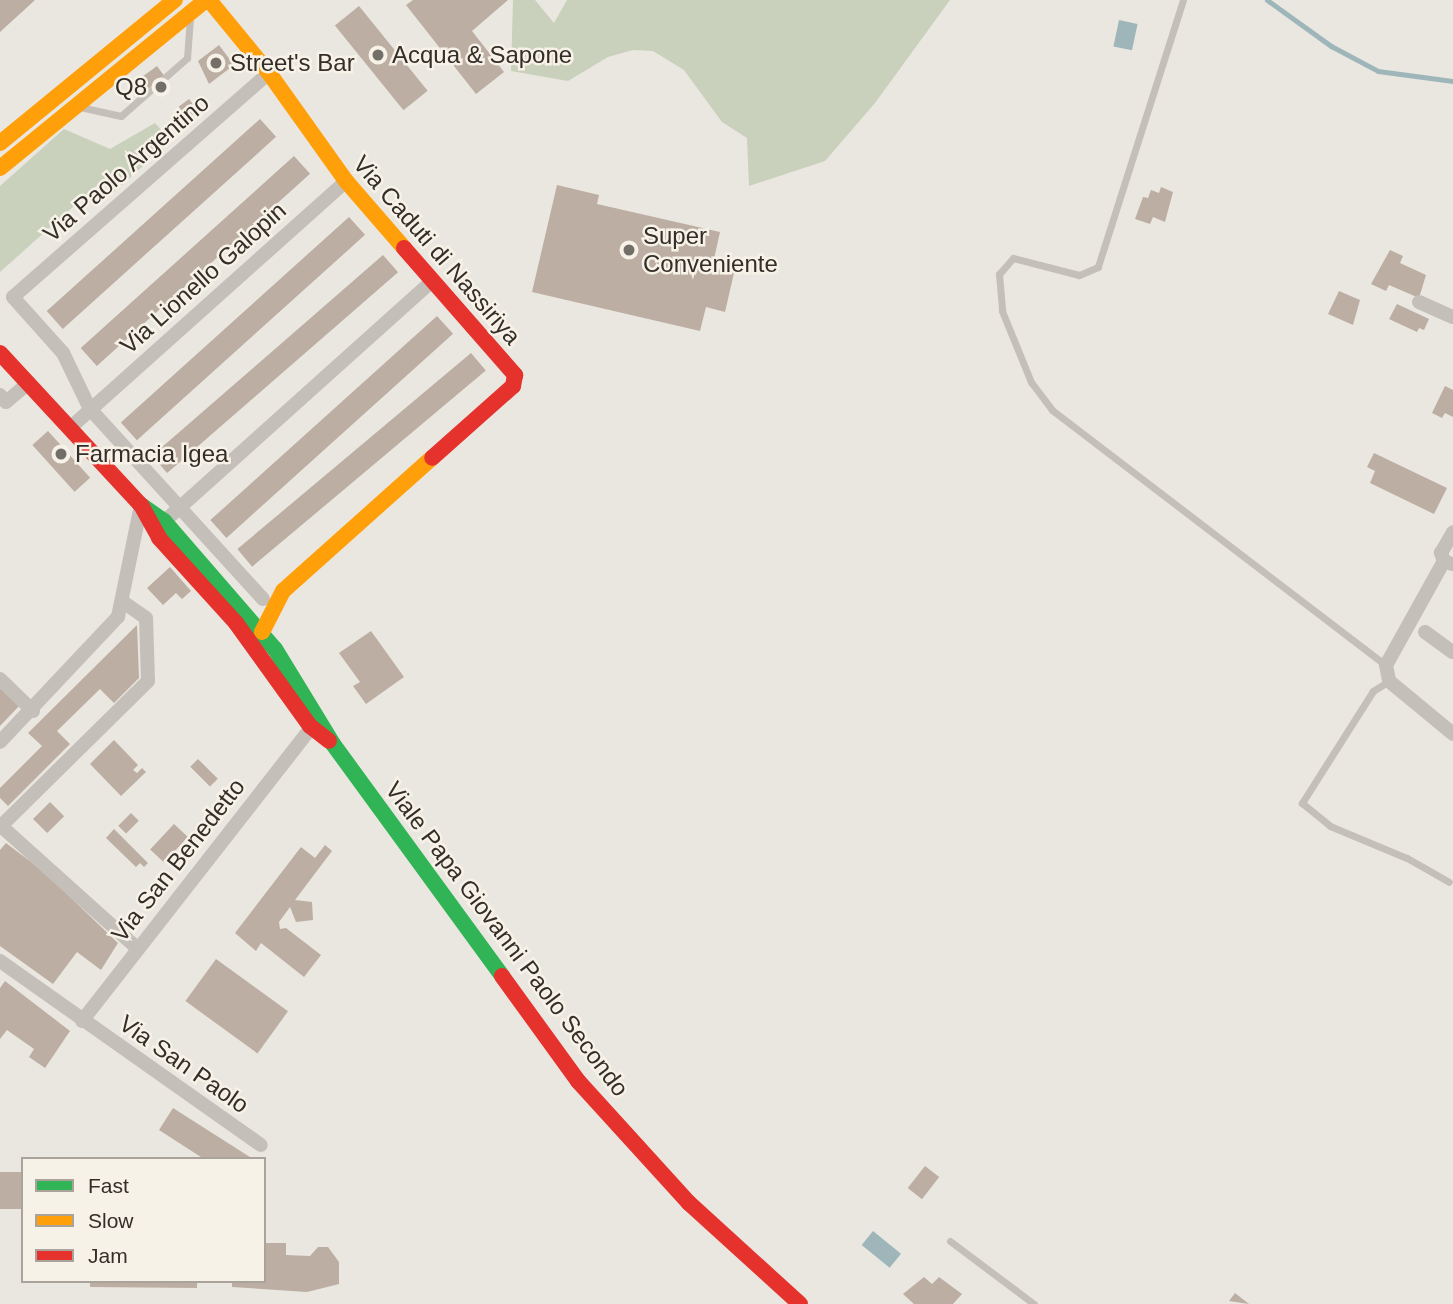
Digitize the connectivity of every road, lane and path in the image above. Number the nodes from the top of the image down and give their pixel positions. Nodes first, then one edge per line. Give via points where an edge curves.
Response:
1 (175, 0) edge
2 (207, 0) edge
3 (1183, 0) edge
4 (191, 12) junction
5 (269, 73) junction
6 (76, 106) junction
7 (0, 143) edge
8 (0, 168) edge
9 (346, 181) junction
10 (431, 282) junction
11 (1419, 302) dead end
12 (1453, 317) edge
13 (0, 353) edge
14 (29, 383) junction
15 (0, 395) edge
16 (90, 409) junction
17 (70, 428) junction
18 (141, 505) junction
19 (181, 506) junction
20 (159, 526) junction
21 (1453, 532) edge
22 (182, 563) junction
23 (1449, 563) edge
24 (122, 601) junction
25 (254, 614) junction
26 (1425, 632) dead end
27 (1453, 652) edge
28 (1386, 665) junction
29 (0, 679) edge
30 (1389, 681) junction
31 (278, 683) junction
32 (33, 711) junction
33 (316, 722) junction
34 (1453, 734) edge
35 (0, 743) edge
36 (0, 826) edge
37 (1449, 882) dead end
38 (138, 949) junction
39 (1, 965) edge
40 (82, 1021) junction
41 (261, 1145) dead end
42 (950, 1241) dead end
43 (800, 1304) edge
44 (1034, 1304) edge

1 - 7 street
2 - 4 street
2 - 5 street, Via Caduti di Nassiriya
3 - 28 lane via 1098,267 1079,275 1013,258 999,274 1002,312 1031,382 1052,410
4 - 6 street
4 - 6 lane via 187,58 121,116
5 - 9 street, Via Caduti di Nassiriya
5 - 16 street, Via Paolo Argentino via 13,297 63,354
6 - 8 street
9 - 10 street, Via Caduti di Nassiriya
9 - 16 street, Via Lionello Galopin
10 - 19 street
10 - 25 street, Via Caduti di Nassiriya via 515,376 513,386
11 - 12 street
13 - 14 street
14 - 15 street via 6,402
14 - 17 street
16 - 17 street, Via Lionello Galopin
16 - 19 street
17 - 18 street
18 - 20 street
18 - 24 street
19 - 20 street
19 - 25 street
20 - 22 street
20 - 25 street
21 - 23 street via 1444,543
22 - 25 street
22 - 31 street via 236,624
23 - 28 street
24 - 32 street via 118,617
24 - 36 street via 146,618 148,681
25 - 31 street
25 - 33 street
26 - 27 street
28 - 30 street
29 - 32 street
30 - 34 street
30 - 37 lane via 1373,691 1302,803 1330,826 1407,858
31 - 33 street
32 - 35 street
33 - 38 street, Via San Benedetto
33 - 43 street, Viale Papa Giovanni Paolo Secondo via 578,1081 689,1203
36 - 38 street
38 - 40 street, Via San Benedetto
39 - 40 street, Via San Paolo
40 - 41 street, Via San Paolo
42 - 44 lane

